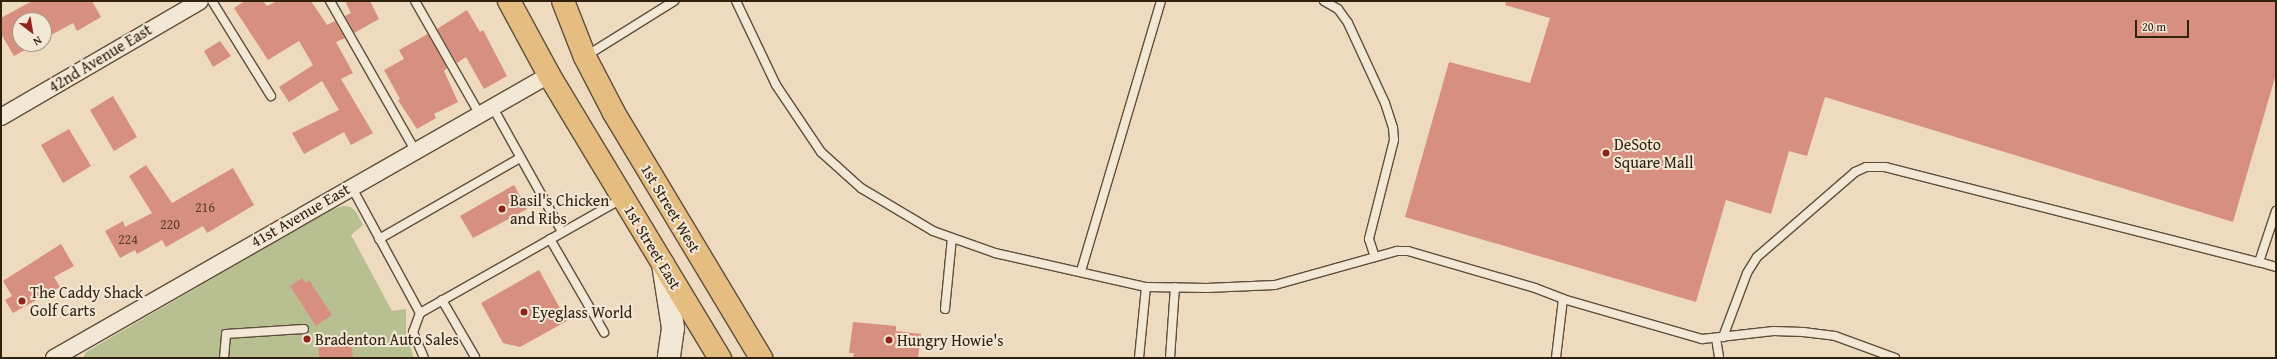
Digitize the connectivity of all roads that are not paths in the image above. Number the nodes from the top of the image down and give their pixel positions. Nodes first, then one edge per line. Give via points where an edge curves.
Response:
1 (200, 1) edge
2 (212, 1) edge
3 (330, 1) edge
4 (415, 1) edge
5 (563, 1) edge
6 (674, 1) edge
7 (736, 1) edge
8 (1161, 1) edge
9 (1324, 1) edge
10 (508, 2) edge
11 (584, 57) junction
12 (549, 75) junction
13 (271, 96) dead end
14 (485, 110) junction
15 (1, 117) edge
16 (415, 150) junction
17 (520, 158) junction
18 (351, 186) junction
19 (624, 198) junction
20 (2276, 211) edge
21 (562, 232) junction
22 (952, 238) junction
23 (379, 239) junction
24 (550, 239) junction
25 (1375, 257) junction
26 (2259, 262) junction
27 (663, 264) junction
28 (2276, 267) edge
29 (1081, 271) junction
30 (1146, 287) junction
31 (1175, 287) junction
32 (1563, 299) junction
33 (442, 300) junction
34 (944, 309) dead end
35 (420, 313) junction
36 (304, 329) dead end
37 (604, 332) dead end
38 (1720, 337) junction
39 (475, 357) edge
40 (54, 358) edge
41 (224, 358) edge
42 (424, 358) edge
43 (669, 358) edge
44 (720, 358) edge
45 (761, 358) edge
46 (1139, 358) edge
47 (1170, 358) edge
48 (1556, 358) edge
49 (1719, 358) edge
50 (1895, 358) edge

1 - 15 street, 42nd Avenue East
2 - 13 lane
3 - 16 lane
4 - 14 lane
5 - 11 main road, 1st Street West
6 - 11 lane
7 - 22 lane via 776,85 822,152 840,170 882,203 912,221
8 - 29 lane
9 - 25 lane via 1338,9 1348,23 1385,103 1393,128 1394,140 1369,239
10 - 12 main road, 1st Street East
11 - 45 main road, 1st Street West via 614,113
12 - 14 street, 41st Avenue East
12 - 19 main road, 1st Street East
14 - 16 street, 41st Avenue East
14 - 17 lane
16 - 18 street, 41st Avenue East
17 - 21 lane
17 - 23 lane
18 - 23 lane
18 - 40 street, 41st Avenue East
19 - 21 lane
19 - 27 main road, 1st Street East
20 - 26 lane
21 - 24 lane
22 - 29 lane via 995,253
22 - 34 lane
23 - 35 lane
24 - 33 lane
24 - 37 lane
25 - 31 lane via 1275,285
25 - 32 lane via 1397,251 1421,254 1535,288
26 - 28 lane
26 - 38 lane via 1886,167 1866,168 1855,172 1757,257 1747,273
27 - 43 main road via 673,328
27 - 44 main road, 1st Street East
29 - 30 lane
30 - 31 lane
30 - 46 lane
31 - 47 lane
32 - 38 lane via 1690,337
32 - 48 lane
33 - 35 lane
33 - 39 lane
35 - 42 lane via 413,332
36 - 41 lane via 226,334
38 - 49 lane
38 - 50 lane via 1774,331 1802,332 1835,336

